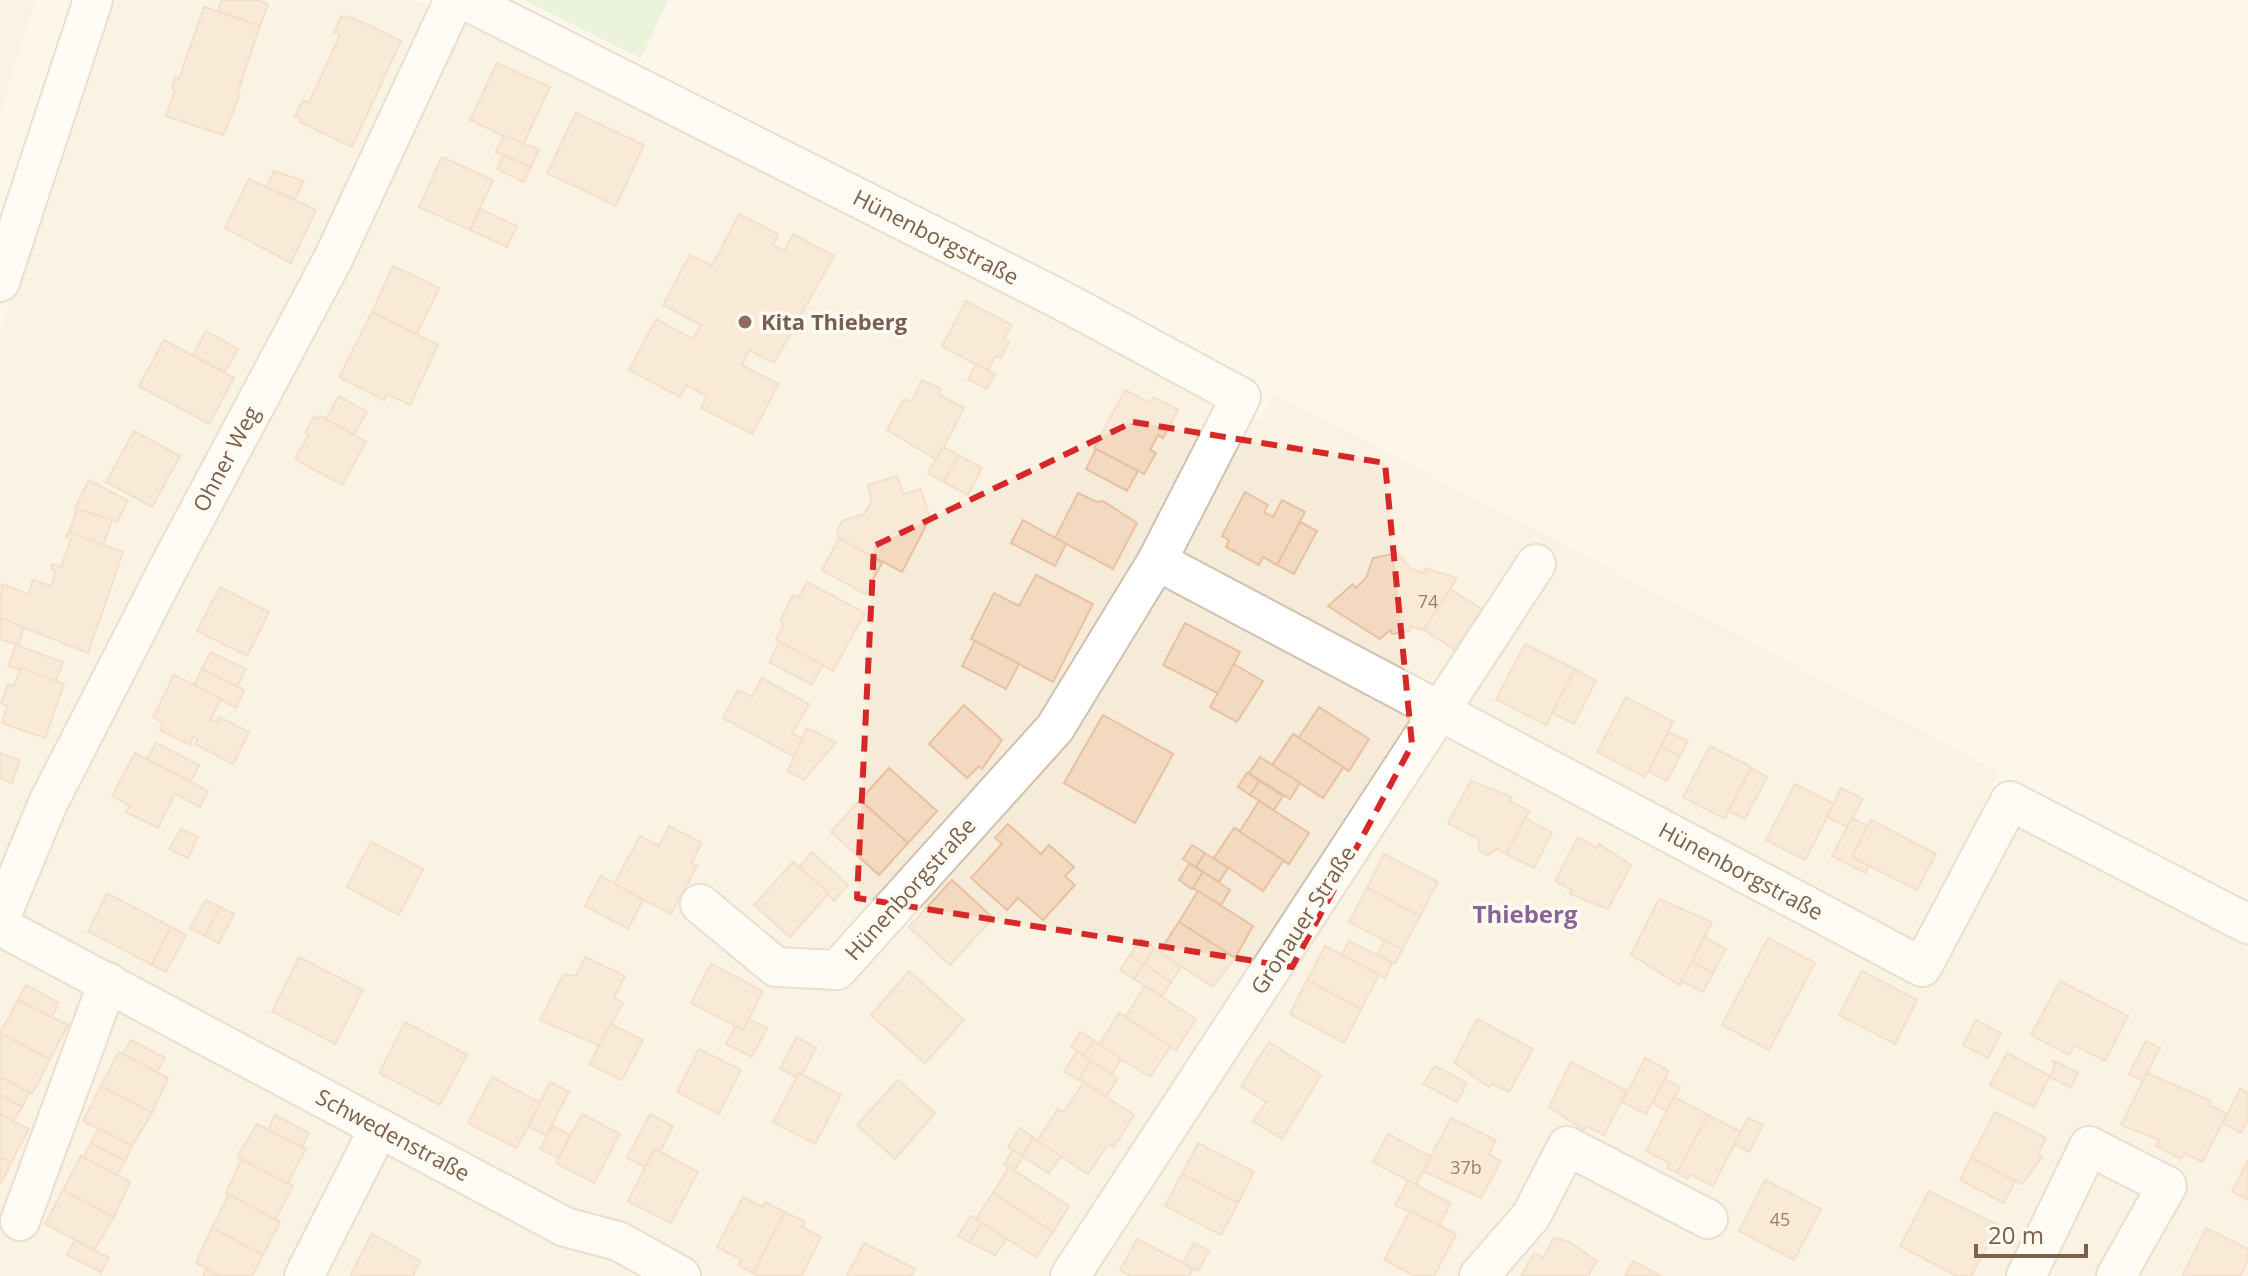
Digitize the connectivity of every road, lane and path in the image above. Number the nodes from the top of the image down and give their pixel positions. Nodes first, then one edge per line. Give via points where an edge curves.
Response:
1 (93, 0) edge
2 (454, 0) edge
3 (465, 0) edge
4 (0, 282) edge
5 (1157, 561) junction
6 (1536, 564) dead end
7 (1439, 712) junction
8 (700, 904) dead end
9 (0, 919) edge
10 (2248, 924) edge
11 (0, 926) edge
12 (108, 982) junction
13 (379, 1128) junction
14 (1708, 1219) dead end
15 (20, 1221) dead end
16 (304, 1276) edge
17 (681, 1276) edge
18 (1070, 1276) edge
19 (1479, 1276) edge
20 (2026, 1276) edge
21 (2116, 1276) edge

1 - 4 street
2 - 9 street, Ohner Weg via 333,259 48,803
3 - 5 street, Hünenborgstraße via 1063,301 1241,397
5 - 7 street, Hünenborgstraße
5 - 8 street, Hünenborgstraße via 1055,728 837,970 776,967
6 - 7 street, Gronauer Straße
7 - 10 street, Hünenborgstraße via 1922,967 2010,801
7 - 18 street, Gronauer Straße
11 - 12 street, Schwedenstraße
12 - 13 street, Schwedenstraße
12 - 15 street
13 - 16 street
13 - 17 street, Schwedenstraße via 565,1227 618,1241
14 - 19 street via 1567,1146 1531,1216
20 - 21 street via 2089,1146 2167,1186

